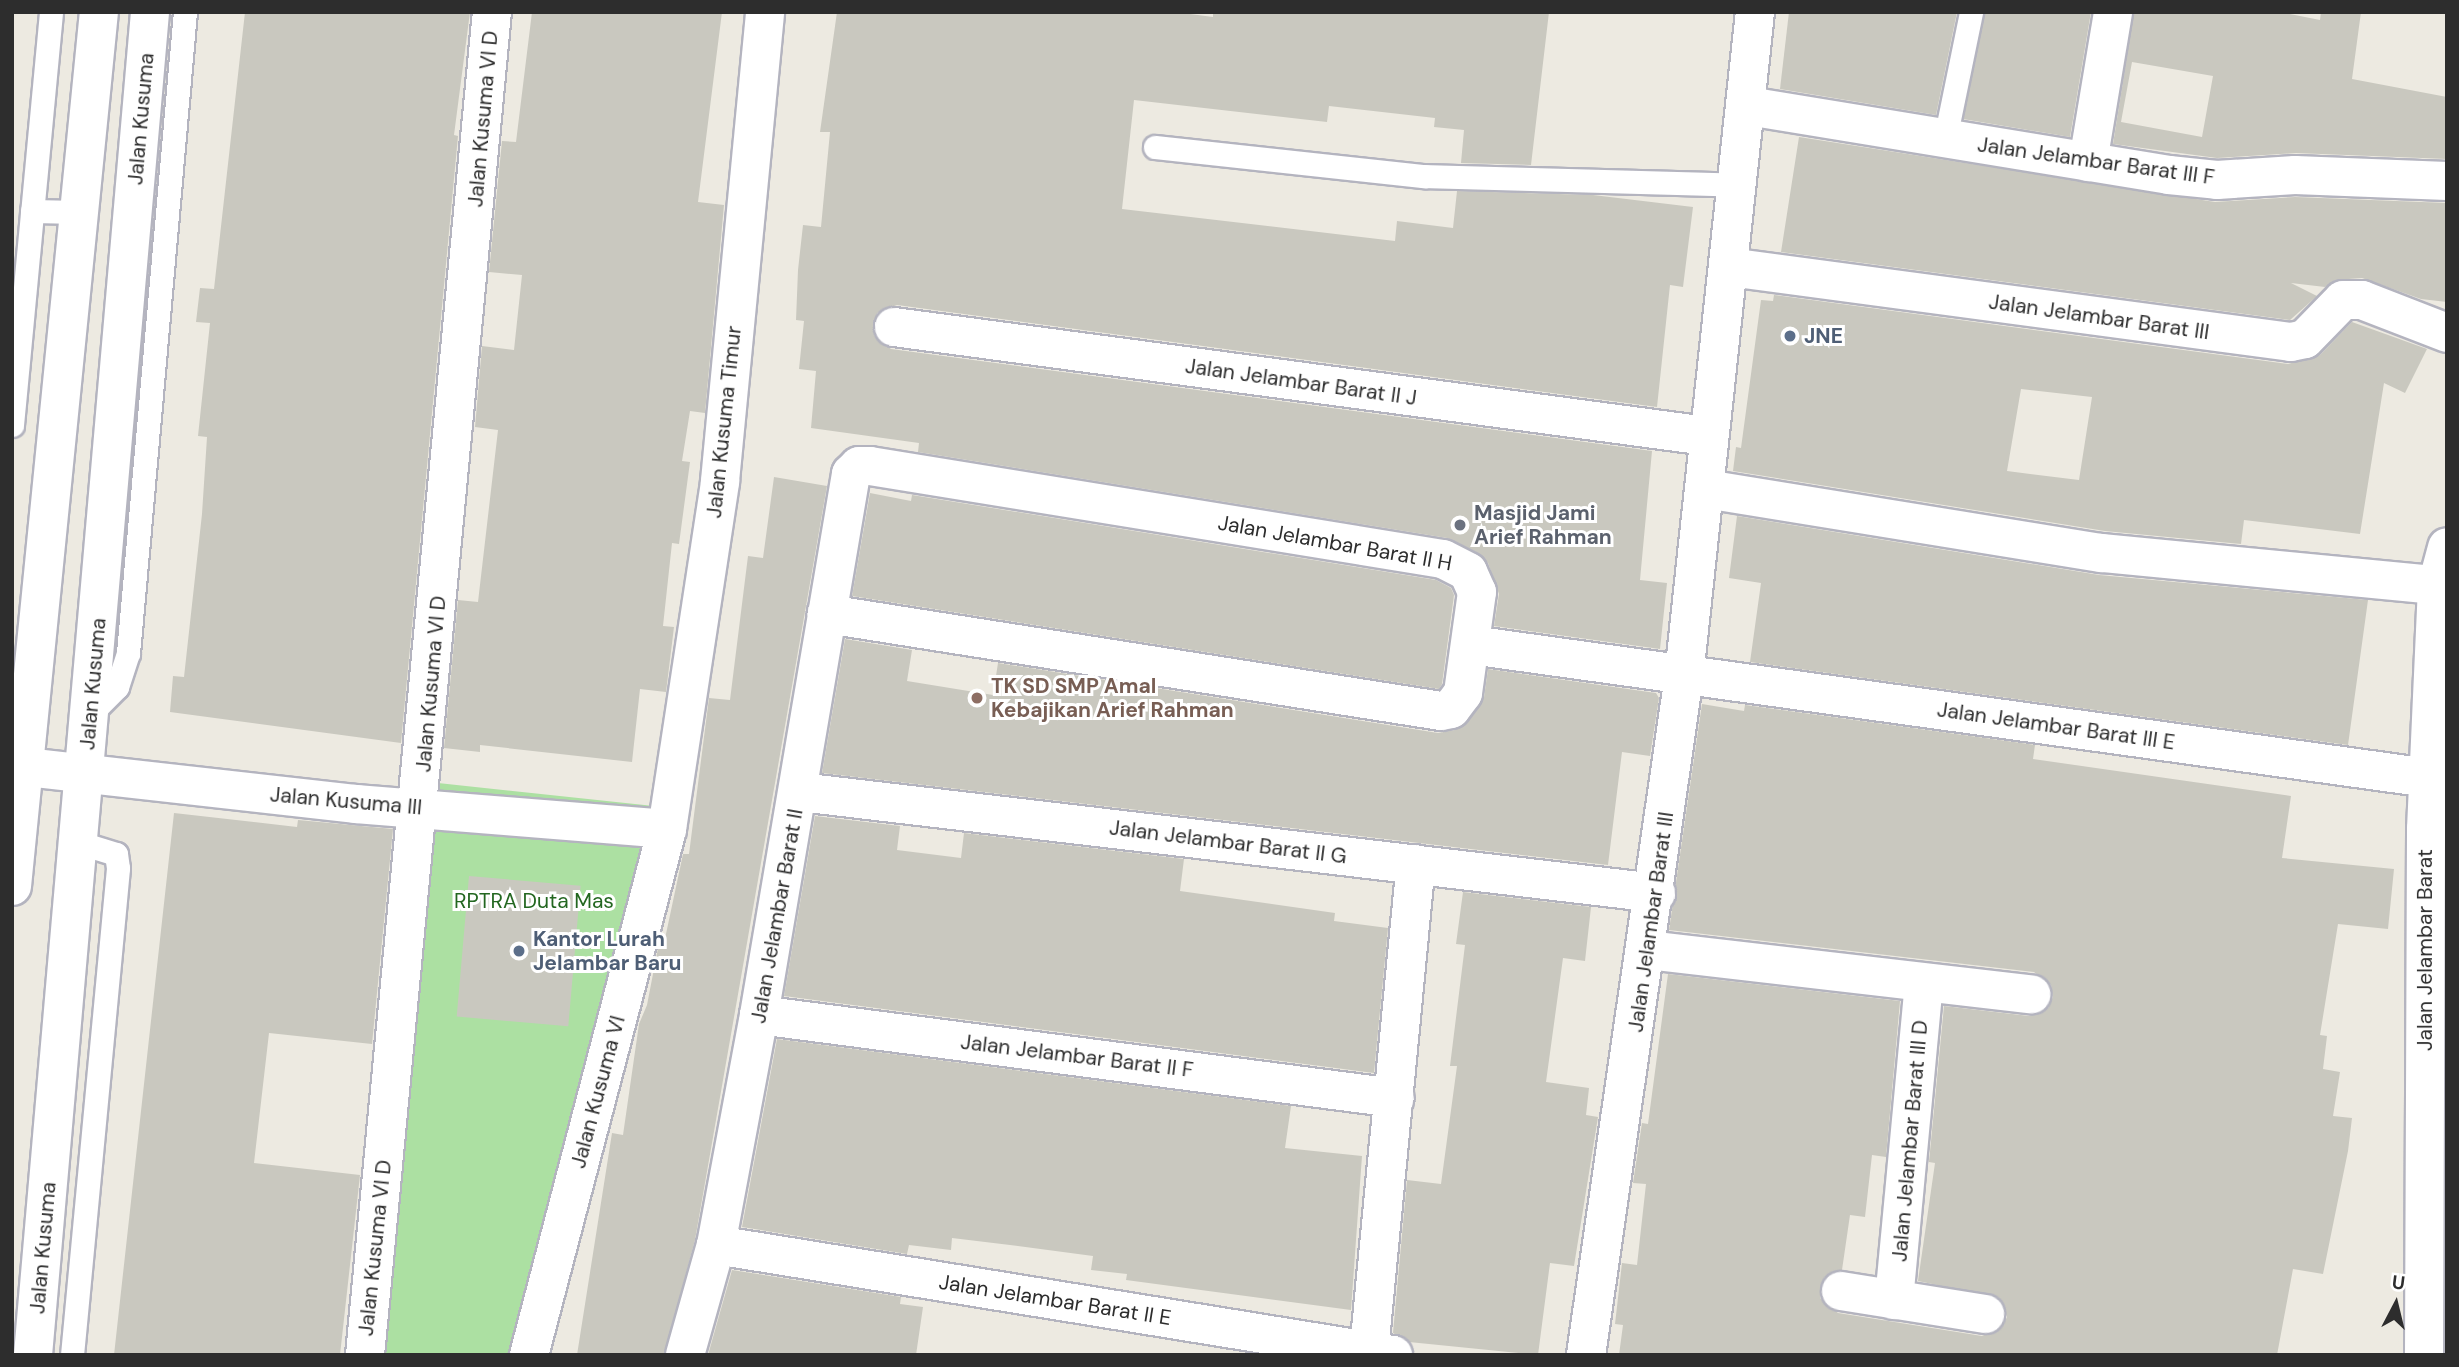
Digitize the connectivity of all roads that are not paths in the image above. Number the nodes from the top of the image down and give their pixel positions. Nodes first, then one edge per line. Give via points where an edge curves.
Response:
1 (51, 12) edge
2 (99, 12) edge
3 (150, 12) edge
4 (185, 12) edge
5 (492, 12) edge
6 (765, 12) edge
7 (1755, 12) edge
8 (1971, 12) edge
9 (2113, 12) edge
10 (1748, 106) junction
11 (1945, 139) junction
12 (1155, 147) dead end
13 (2088, 162) junction
14 (2447, 181) edge
15 (1738, 185) junction
16 (32, 211) junction
17 (79, 212) junction
18 (149, 231) junction
19 (1729, 267) junction
20 (894, 327) dead end
21 (2447, 332) edge
22 (12, 425) edge
23 (1707, 436) junction
24 (851, 474) joint
25 (1706, 489) junction
26 (2447, 547) edge
27 (2437, 585) junction
28 (827, 614) junction
29 (1471, 645) junction
30 (1684, 676) junction
31 (19, 762) edge
32 (86, 773) junction
33 (2428, 778) junction
34 (800, 792) junction
35 (419, 808) junction
36 (667, 829) junction
37 (2436, 830) edge
38 (79, 844) junction
39 (1416, 864) junction
40 (12, 886) edge
41 (1656, 893) junction
42 (1648, 950) junction
43 (1924, 983) junction
44 (2031, 993) dead end
45 (759, 1015) junction
46 (1395, 1098) junction
47 (716, 1245) junction
48 (1841, 1291) dead end
49 (1894, 1300) junction
50 (1985, 1314) dead end
51 (1381, 1353) edge
52 (33, 1355) edge
53 (72, 1355) edge
54 (365, 1355) edge
55 (529, 1355) edge
56 (685, 1355) edge
57 (1586, 1355) edge
58 (2424, 1355) edge

1 - 16 lane
2 - 17 street
3 - 18 street, Jalan Kusuma
4 - 18 lane
5 - 35 street, Jalan Kusuma VI D
6 - 36 street, Jalan Kusuma Timur via 720,481
7 - 10 street, Jalan Jelambar Barat III
8 - 11 lane
9 - 13 street
10 - 11 street, Jalan Jelambar Barat III F
10 - 15 street, Jalan Jelambar Barat III
11 - 13 street, Jalan Jelambar Barat III F
12 - 15 lane via 1424,176
13 - 14 street, Jalan Jelambar Barat III F via 2217,180 2295,175
15 - 19 street, Jalan Jelambar Barat III
16 - 17 lane
16 - 22 lane
17 - 31 street
18 - 32 street, Jalan Kusuma
19 - 21 street, Jalan Jelambar Barat III via 2291,342 2305,339 2343,300 2362,300
19 - 23 street, Jalan Jelambar Barat III
20 - 23 street, Jalan Jelambar Barat II J
23 - 25 street, Jalan Jelambar Barat III
24 - 28 street, Jalan Jelambar Barat II
24 - 29 street, Jalan Jelambar Barat II H via 859,466 870,466 1443,559 1468,572 1477,592
25 - 27 street via 2102,553
25 - 30 street, Jalan Jelambar Barat III
26 - 27 street, Jalan Jelambar Barat
27 - 33 street, Jalan Jelambar Barat
28 - 29 street, Jalan Jelambar Barat II H via 1441,711 1451,709 1464,693
28 - 34 street, Jalan Jelambar Barat II
29 - 30 street, Jalan Jelambar Barat III E
30 - 33 street, Jalan Jelambar Barat III E
30 - 41 street, Jalan Jelambar Barat III
31 - 32 street, Jalan Kusuma III
31 - 40 street
32 - 35 street, Jalan Kusuma III
32 - 38 street, Jalan Kusuma
33 - 37 street, Jalan Jelambar Barat
34 - 39 street, Jalan Jelambar Barat II G
34 - 45 street, Jalan Jelambar Barat II
35 - 36 street, Jalan Kusuma III
35 - 54 street, Jalan Kusuma VI D
36 - 55 street, Jalan Kusuma VI
37 - 58 street, Jalan Jelambar Barat
38 - 52 street, Jalan Kusuma
38 - 53 lane via 116,854 118,868
39 - 41 street, Jalan Jelambar Barat II G
39 - 46 street
41 - 42 street, Jalan Jelambar Barat III
42 - 43 street
42 - 57 street, Jalan Jelambar Barat III
43 - 44 street
43 - 49 street, Jalan Jelambar Barat III D
45 - 46 street, Jalan Jelambar Barat II F
45 - 47 street, Jalan Jelambar Barat II
46 - 51 street
47 - 51 street, Jalan Jelambar Barat II E
47 - 56 street, Jalan Jelambar Barat II
48 - 49 street
49 - 50 street

